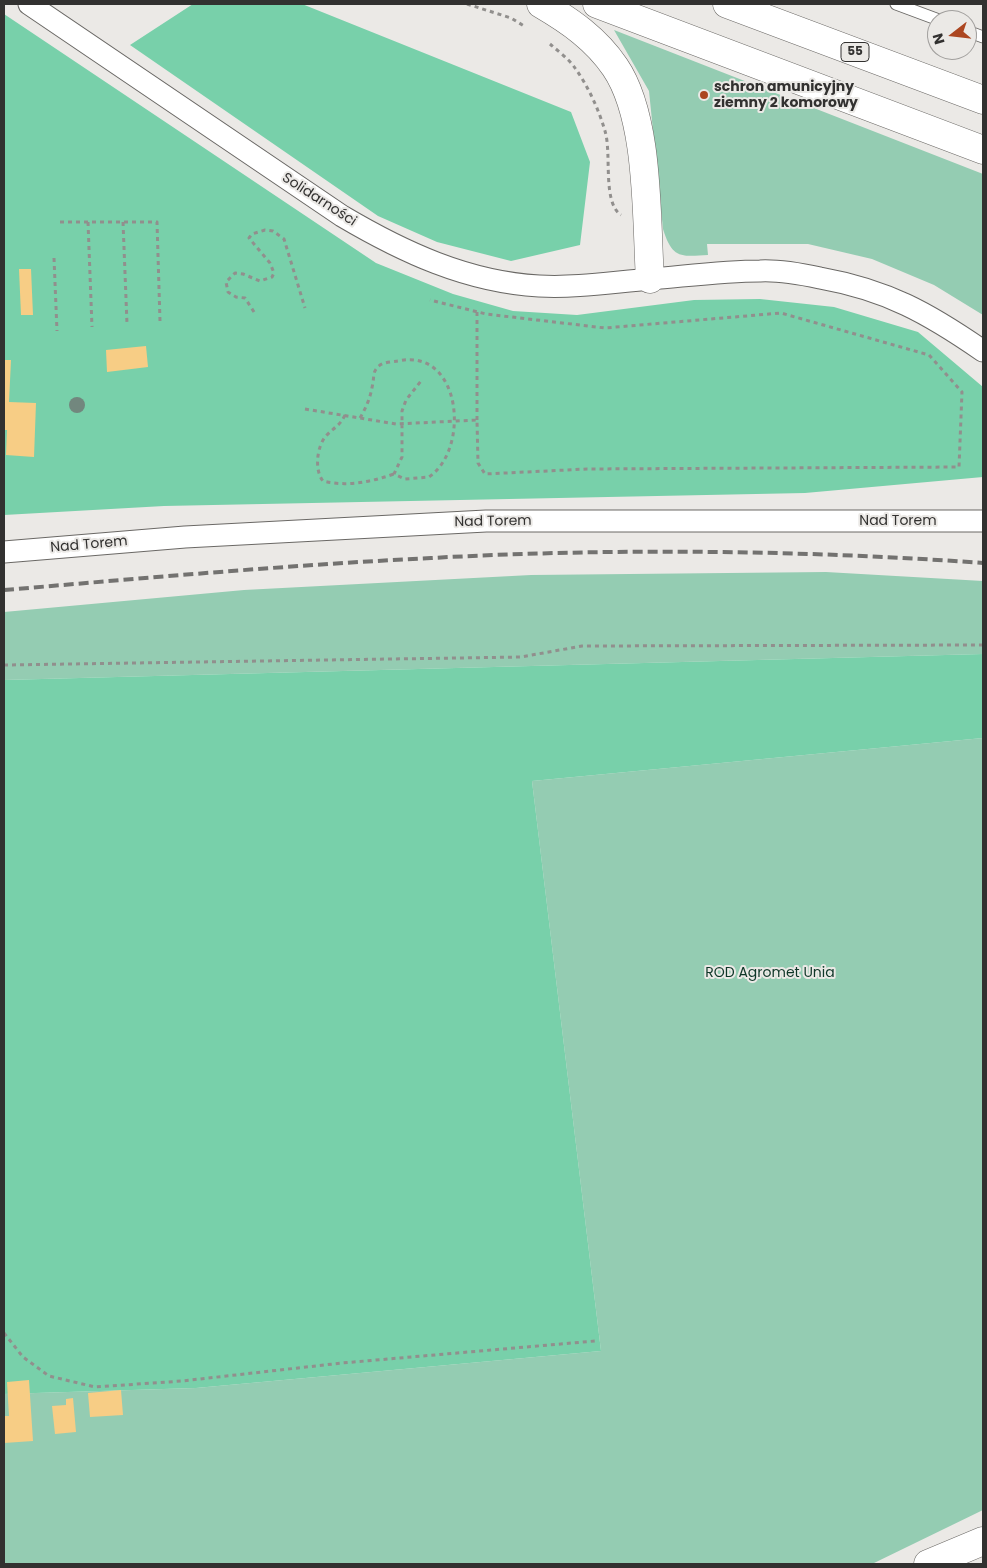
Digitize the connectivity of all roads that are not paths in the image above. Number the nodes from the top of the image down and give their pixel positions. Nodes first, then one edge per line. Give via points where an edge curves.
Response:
1 (29, 4) edge
2 (541, 4) edge
3 (597, 4) edge
4 (727, 4) edge
5 (896, 4) edge
6 (927, 16) edge
7 (983, 100) edge
8 (983, 150) edge
9 (650, 279) junction
10 (983, 351) edge
11 (983, 521) edge
12 (4, 552) edge
13 (983, 1541) edge
14 (928, 1564) edge

1 - 9 street, Solidarności via 342,216 418,258 470,275 537,286 571,287
2 - 9 main road via 584,32 603,52 617,69 629,97 638,126
3 - 8 main road
4 - 7 main road, 55
5 - 6 lane
9 - 10 street, Solidarności via 761,271 795,273 856,284 897,299 938,320
11 - 12 street, Nad Torem via 486,521 185,537
13 - 14 main road

